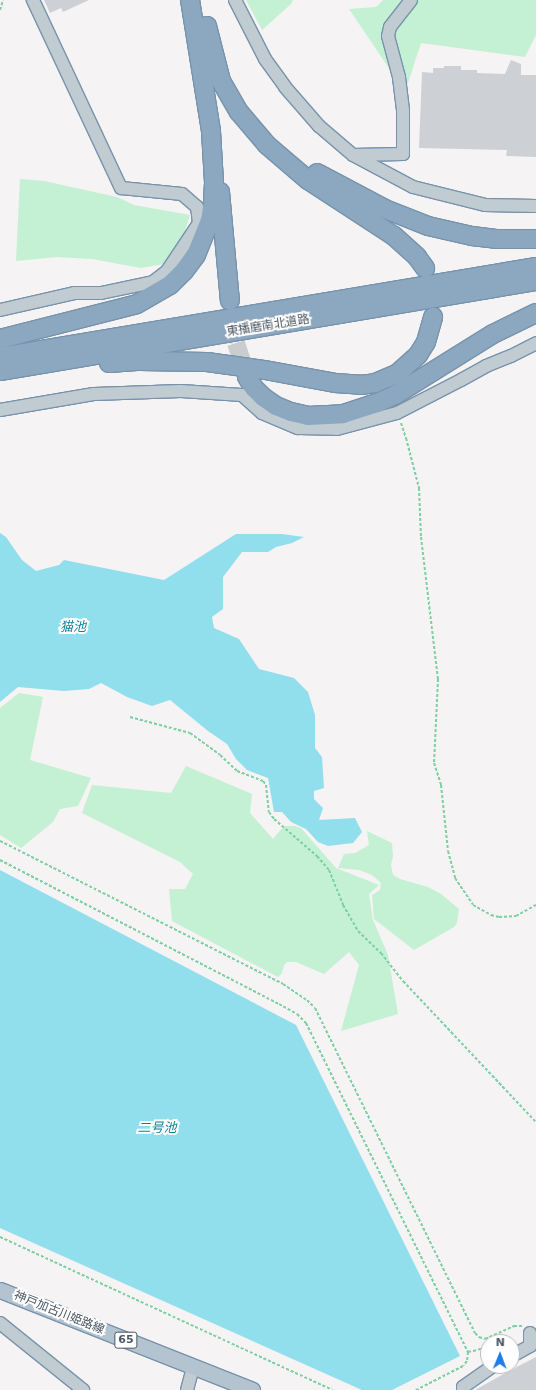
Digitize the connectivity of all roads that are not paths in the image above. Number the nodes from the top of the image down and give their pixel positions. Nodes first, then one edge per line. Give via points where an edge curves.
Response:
1 (33, 0) edge
2 (190, 0) edge
3 (202, 0) edge
4 (235, 0) edge
5 (411, 0) edge
6 (253, 128) junction
7 (211, 131) junction
8 (352, 155) junction
9 (536, 206) edge
10 (536, 239) edge
11 (536, 267) edge
12 (425, 268) dead end
13 (536, 281) edge
14 (230, 300) tunnel mouth
15 (0, 310) edge
16 (536, 313) edge
17 (433, 317) dead end
18 (0, 339) edge
19 (536, 343) edge
20 (0, 356) edge
21 (0, 371) edge
22 (247, 377) tunnel mouth
23 (0, 378) edge
24 (0, 410) edge
25 (0, 1290) edge
26 (0, 1323) edge
27 (530, 1333) road end
28 (520, 1352) edge
29 (193, 1367) junction
30 (482, 1374) edge
31 (78, 1389) edge
32 (187, 1390) edge
33 (252, 1390) edge
34 (462, 1390) edge

1 - 15 street via 121,188 182,194 197,207 199,223 168,271 153,282 101,293 74,293
2 - 7 highway
3 - 6 highway via 221,81 239,112
4 - 8 street via 265,59 285,87 318,126
5 - 8 street via 390,27 388,36 399,78 403,110 403,154
6 - 10 highway via 275,146 326,178 406,218 472,236
6 - 12 highway via 292,168 394,236
7 - 14 highway via 222,206
7 - 18 highway via 214,189 210,221 196,255 175,280 155,295 137,304
8 - 9 street via 413,187 485,205
11 - 20 highway, 東播磨南北道路
13 - 21 highway, 東播磨南北道路
16 - 22 highway via 493,334 395,396 343,414 308,416 291,412 263,397
17 - 23 highway via 426,342 418,355 398,373 375,383 347,385 238,366 172,361 107,364
19 - 24 street via 397,413 337,429 298,428 262,413 242,394 181,391 94,394
25 - 29 main road, 神戸加古川姫路線 / 65
26 - 31 street
27 - 28 street via 530,1346
29 - 32 street
29 - 33 main road, 神戸加古川姫路線 / 65
30 - 34 street

